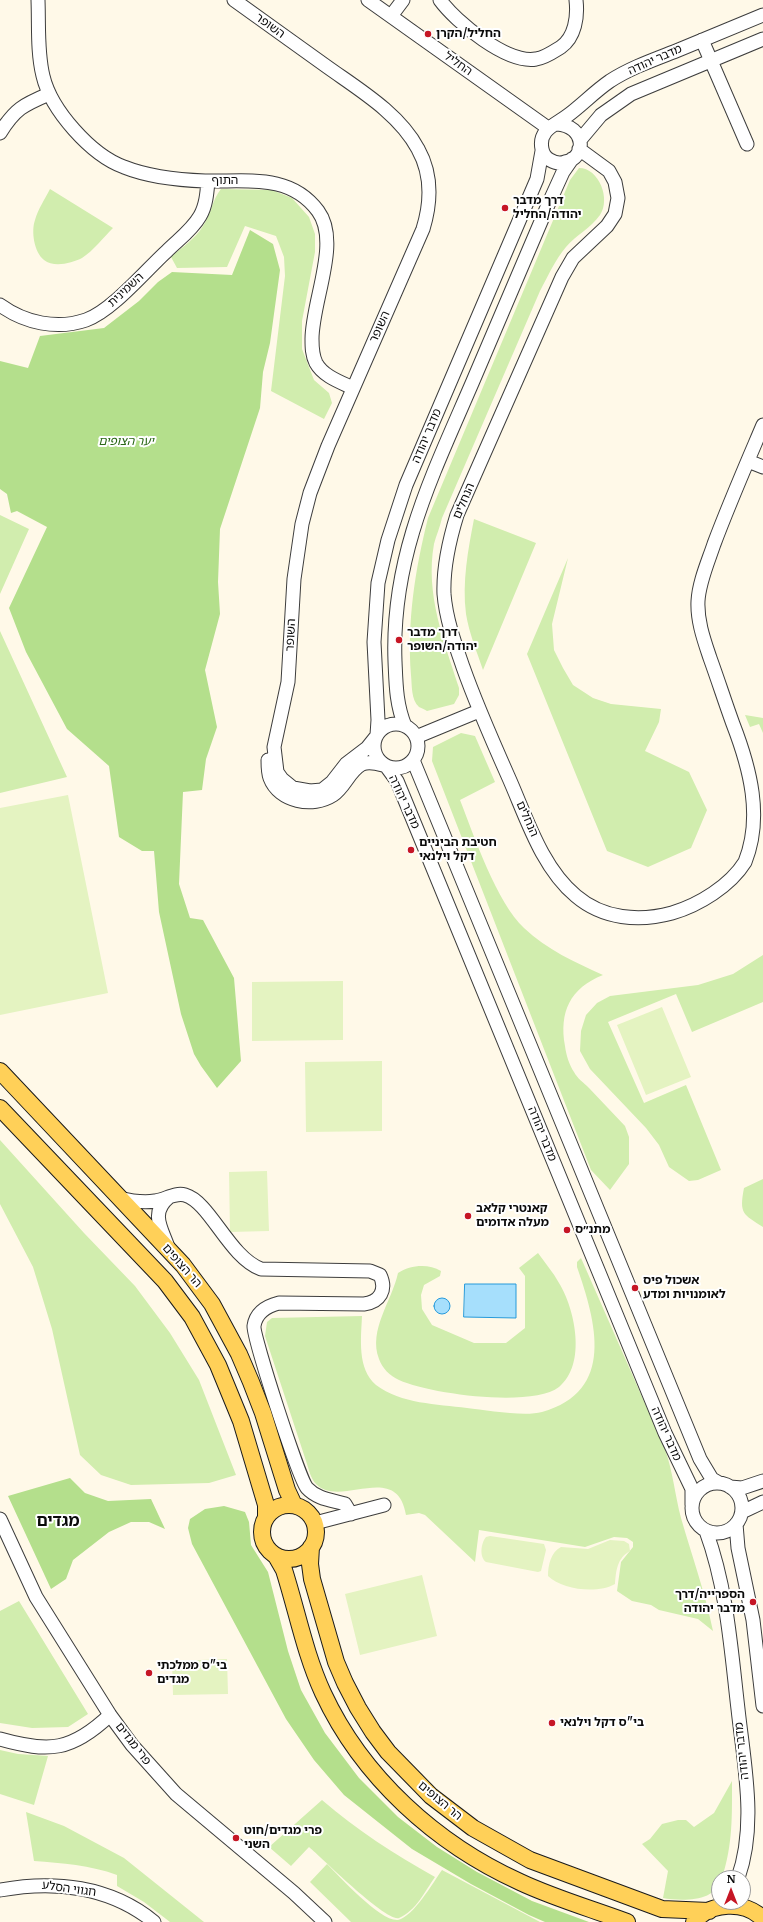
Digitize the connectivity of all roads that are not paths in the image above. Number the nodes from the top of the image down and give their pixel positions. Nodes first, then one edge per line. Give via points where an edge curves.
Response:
1 (38, 0) edge
2 (234, 0) edge
3 (368, 0) edge
4 (403, 0) edge
5 (440, 0) edge
6 (576, 0) edge
7 (763, 15) edge
8 (391, 16) junction
9 (763, 39) edge
10 (702, 40) junction
11 (711, 60) junction
12 (49, 94) junction
13 (553, 126) junction
14 (0, 133) edge
15 (747, 144) dead end
16 (577, 149) junction
17 (542, 152) junction
18 (208, 181) junction
19 (0, 305) edge
20 (353, 388) junction
21 (763, 425) edge
22 (748, 461) junction
23 (763, 467) edge
24 (479, 711) junction
25 (405, 726) junction
26 (376, 736) junction
27 (416, 737) junction
28 (276, 738) junction
29 (413, 760) junction
30 (384, 765) junction
31 (0, 1071) edge
32 (0, 1108) edge
33 (169, 1197) junction
34 (119, 1198) junction
35 (170, 1252) junction
36 (763, 1481) edge
37 (725, 1485) junction
38 (763, 1502) edge
39 (294, 1505) junction
40 (384, 1505) dead end
41 (692, 1505) junction
42 (351, 1514) junction
43 (266, 1517) junction
44 (739, 1518) junction
45 (0, 1519) edge
46 (315, 1523) junction
47 (706, 1531) junction
48 (311, 1547) junction
49 (276, 1556) junction
50 (763, 1706) edge
51 (110, 1715) junction
52 (0, 1739) edge
53 (740, 1870) edge
54 (0, 1890) edge
55 (711, 1907) edge
56 (712, 1910) edge
57 (748, 1910) edge
58 (763, 1920) edge
59 (154, 1922) edge
60 (325, 1922) edge
61 (627, 1922) edge
62 (694, 1922) edge

1 - 12 street, התוף via 40,58
2 - 20 street, השופר via 360,90 389,114 409,134 426,166 430,201 428,214
3 - 8 street, החליל
4 - 8 street
5 - 6 street via 458,20 503,52 526,59 536,59 553,53 570,37 575,27
7 - 10 street, מדבר יהודה
8 - 13 street, החליל
9 - 11 street, מדבר יהודה
10 - 11 street
10 - 13 street, מדבר יהודה via 610,81
11 - 15 street
11 - 16 street, מדבר יהודה via 659,81 622,100 601,115
12 - 14 street via 25,104 8,120
12 - 18 street, התוף via 59,112 76,132 122,166 157,176
13 - 16 street via 567,125 573,128
13 - 17 street via 542,137
16 - 17 street via 558,163
16 - 24 street, הנחלים via 608,171 615,182 618,198 615,214 573,258 562,277 457,516 446,560 444,596 449,621
16 - 25 street, מדבר יהודה via 548,205 425,493 407,545 398,586 394,642 398,706
17 - 26 street, מדבר יהודה via 537,179 406,485 388,540 378,583 374,635 378,720
18 - 19 street, השמינית via 205,203 196,222 102,311 88,319 56,324 21,318
18 - 20 street, התוף via 259,181 288,186 319,212 324,223 328,246 312,327 312,351 316,363 323,371 331,378
20 - 28 street, השופר via 318,472 302,524 294,579 288,682
21 - 22 street, הנחלים
22 - 23 street
22 - 24 street, הנחלים via 709,557 698,601 701,629 734,726 749,761 756,792 758,828 754,846 745,863 731,879 697,903 656,918 618,917 602,912 576,897 558,877 534,836
24 - 27 street
25 - 26 street via 391,724 384,727
25 - 27 street
26 - 28 street, השופר via 367,748 346,764 328,786 310,792 293,788 277,772 273,754
26 - 30 street via 374,750
27 - 29 street via 417,753
28 - 30 street, השופר via 268,759 269,777 281,793 299,801 318,801 330,797 349,776 367,762
29 - 30 street via 408,765 398,768
29 - 37 street, מדבר יהודה via 700,1459 712,1479
30 - 41 street, מדבר יהודה via 397,781 665,1433 692,1489
31 - 34 main road, הר הצופים
32 - 43 main road, הר הצופים via 164,1281 192,1316 218,1365 241,1420 266,1505
33 - 34 street via 155,1201
33 - 35 street via 163,1202 158,1222
33 - 42 street via 185,1195 191,1198 238,1253 261,1269 370,1271 380,1276 383,1290 376,1301 364,1304 279,1303 267,1306 261,1311 254,1326 260,1356 294,1462 306,1487 326,1500 345,1504
34 - 35 main road, הר הצופים
35 - 39 main road, הר הצופים via 212,1304 239,1354 263,1413
36 - 37 street via 742,1488
37 - 41 street via 707,1485 700,1490
37 - 44 street via 740,1498
38 - 44 street
39 - 43 main road via 281,1506 272,1510
39 - 46 main road via 307,1512
40 - 42 street
41 - 47 street via 698,1526
42 - 46 street
43 - 49 main road via 262,1526 263,1542
44 - 47 street via 726,1532
44 - 50 street via 738,1548 753,1620
45 - 51 street, פרי מגדים via 36,1597
46 - 48 main road via 315,1538
47 - 53 street, מדבר יהודה via 728,1624 746,1782 746,1840
48 - 49 main road via 305,1554 296,1558 285,1559
48 - 55 main road, הר הצופים via 312,1579 336,1662 345,1683 358,1708 388,1752 431,1796 473,1828 530,1860 662,1909
49 - 61 main road, הר הצופים via 284,1570 313,1670 336,1720 352,1745 392,1792 438,1833 498,1871 520,1882
51 - 52 street via 89,1734 60,1746 41,1748
51 - 60 street, פרי מגדים via 132,1745 176,1794
54 - 59 street, חגווי הסלע via 36,1884 82,1888 124,1902
56 - 62 main road
57 - 58 main road, הר הצופים

